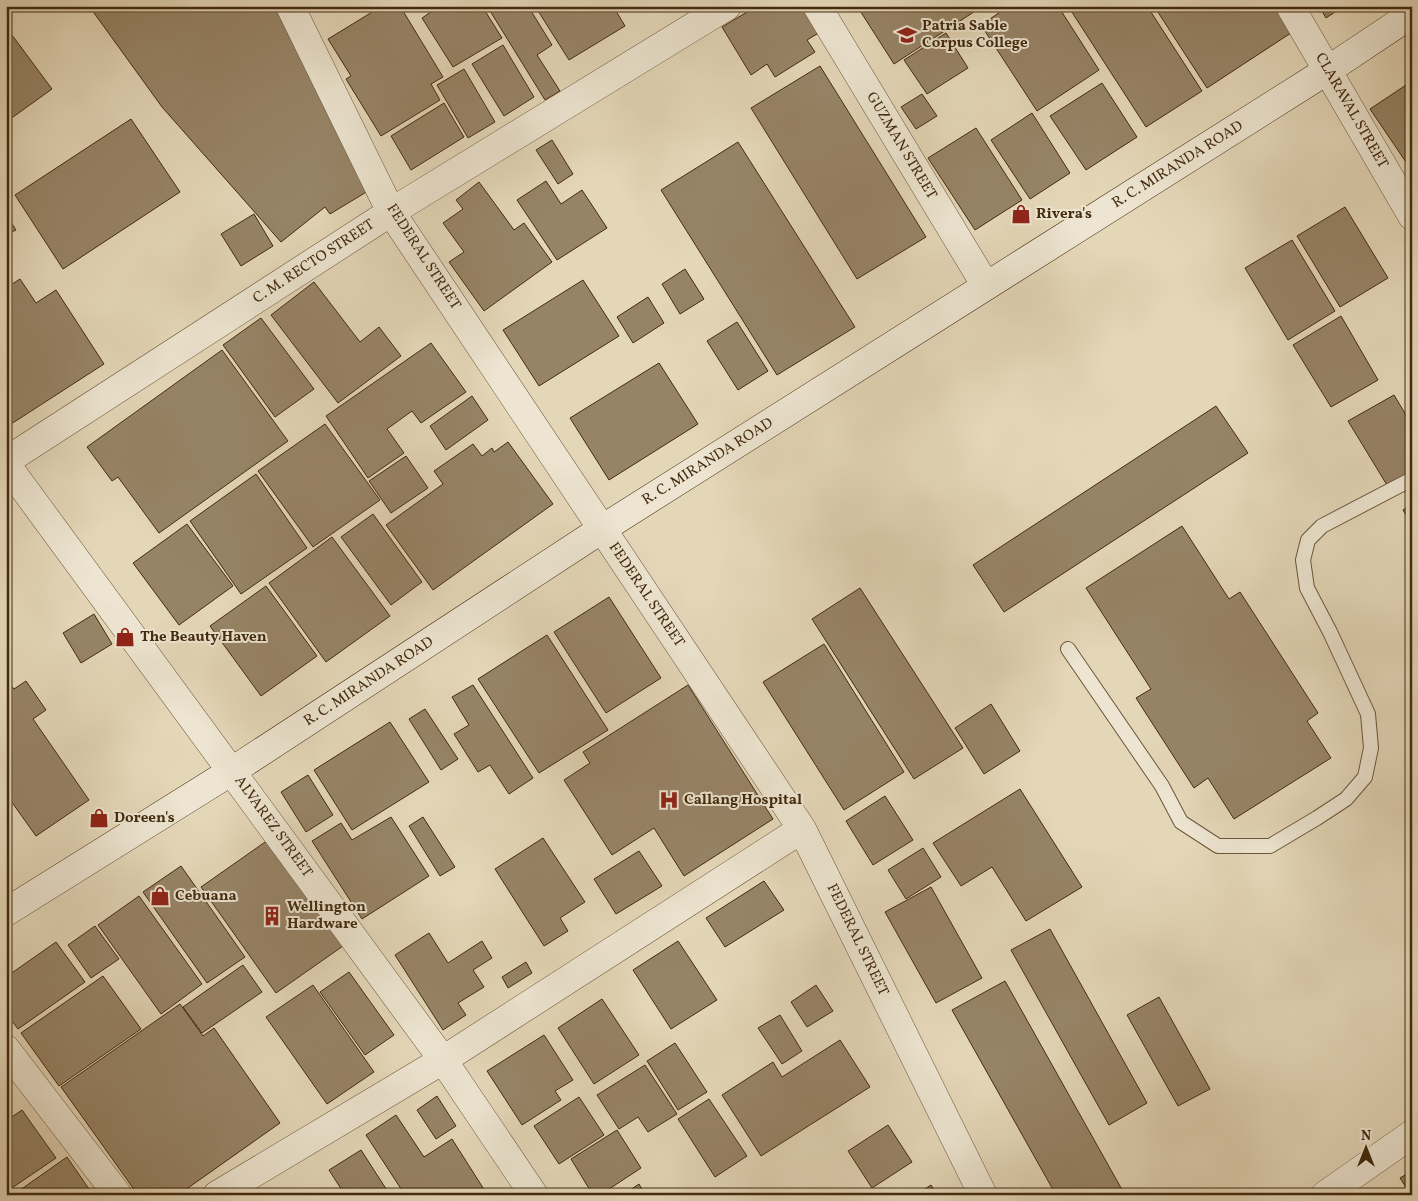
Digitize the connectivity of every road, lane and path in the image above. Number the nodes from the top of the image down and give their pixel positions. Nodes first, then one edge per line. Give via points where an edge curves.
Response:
1 (290, 6) edge
2 (728, 6) edge
3 (817, 6) edge
4 (1290, 6) edge
5 (1412, 14) edge
6 (1328, 70) junction
7 (391, 212) junction
8 (1412, 216) edge
9 (986, 286) junction
10 (6, 462) edge
11 (1412, 479) edge
12 (602, 529) junction
13 (1068, 649) dead end
14 (232, 772) junction
15 (802, 829) junction
16 (6, 912) edge
17 (6, 1049) edge
18 (442, 1060) junction
19 (1412, 1134) edge
20 (118, 1195) edge
21 (217, 1195) edge
22 (534, 1195) edge
23 (983, 1195) edge
24 (1325, 1195) edge

1 - 7 street, FEDERAL STREET
2 - 7 street, C. M. RECTO STREET
3 - 9 street, GUZMAN STREET
4 - 6 street, CLARAVAL STREET
5 - 6 street, R. C. MIRANDA ROAD
6 - 8 street, CLARAVAL STREET
6 - 9 street, R. C. MIRANDA ROAD
7 - 10 street, C. M. RECTO STREET
7 - 12 street, FEDERAL STREET
9 - 12 street, R. C. MIRANDA ROAD
10 - 14 street, ALVAREZ STREET
11 - 13 lane via 1322,526 1308,540 1303,560 1307,588 1368,714 1371,748 1365,777 1346,799 1270,846 1218,846 1181,822 1162,786
12 - 14 street, R. C. MIRANDA ROAD
12 - 15 street, FEDERAL STREET
14 - 16 street, R. C. MIRANDA ROAD
14 - 18 street, ALVAREZ STREET
15 - 18 street
15 - 23 street, FEDERAL STREET
17 - 20 street
18 - 21 street
18 - 22 street, ALVAREZ STREET
19 - 24 street

